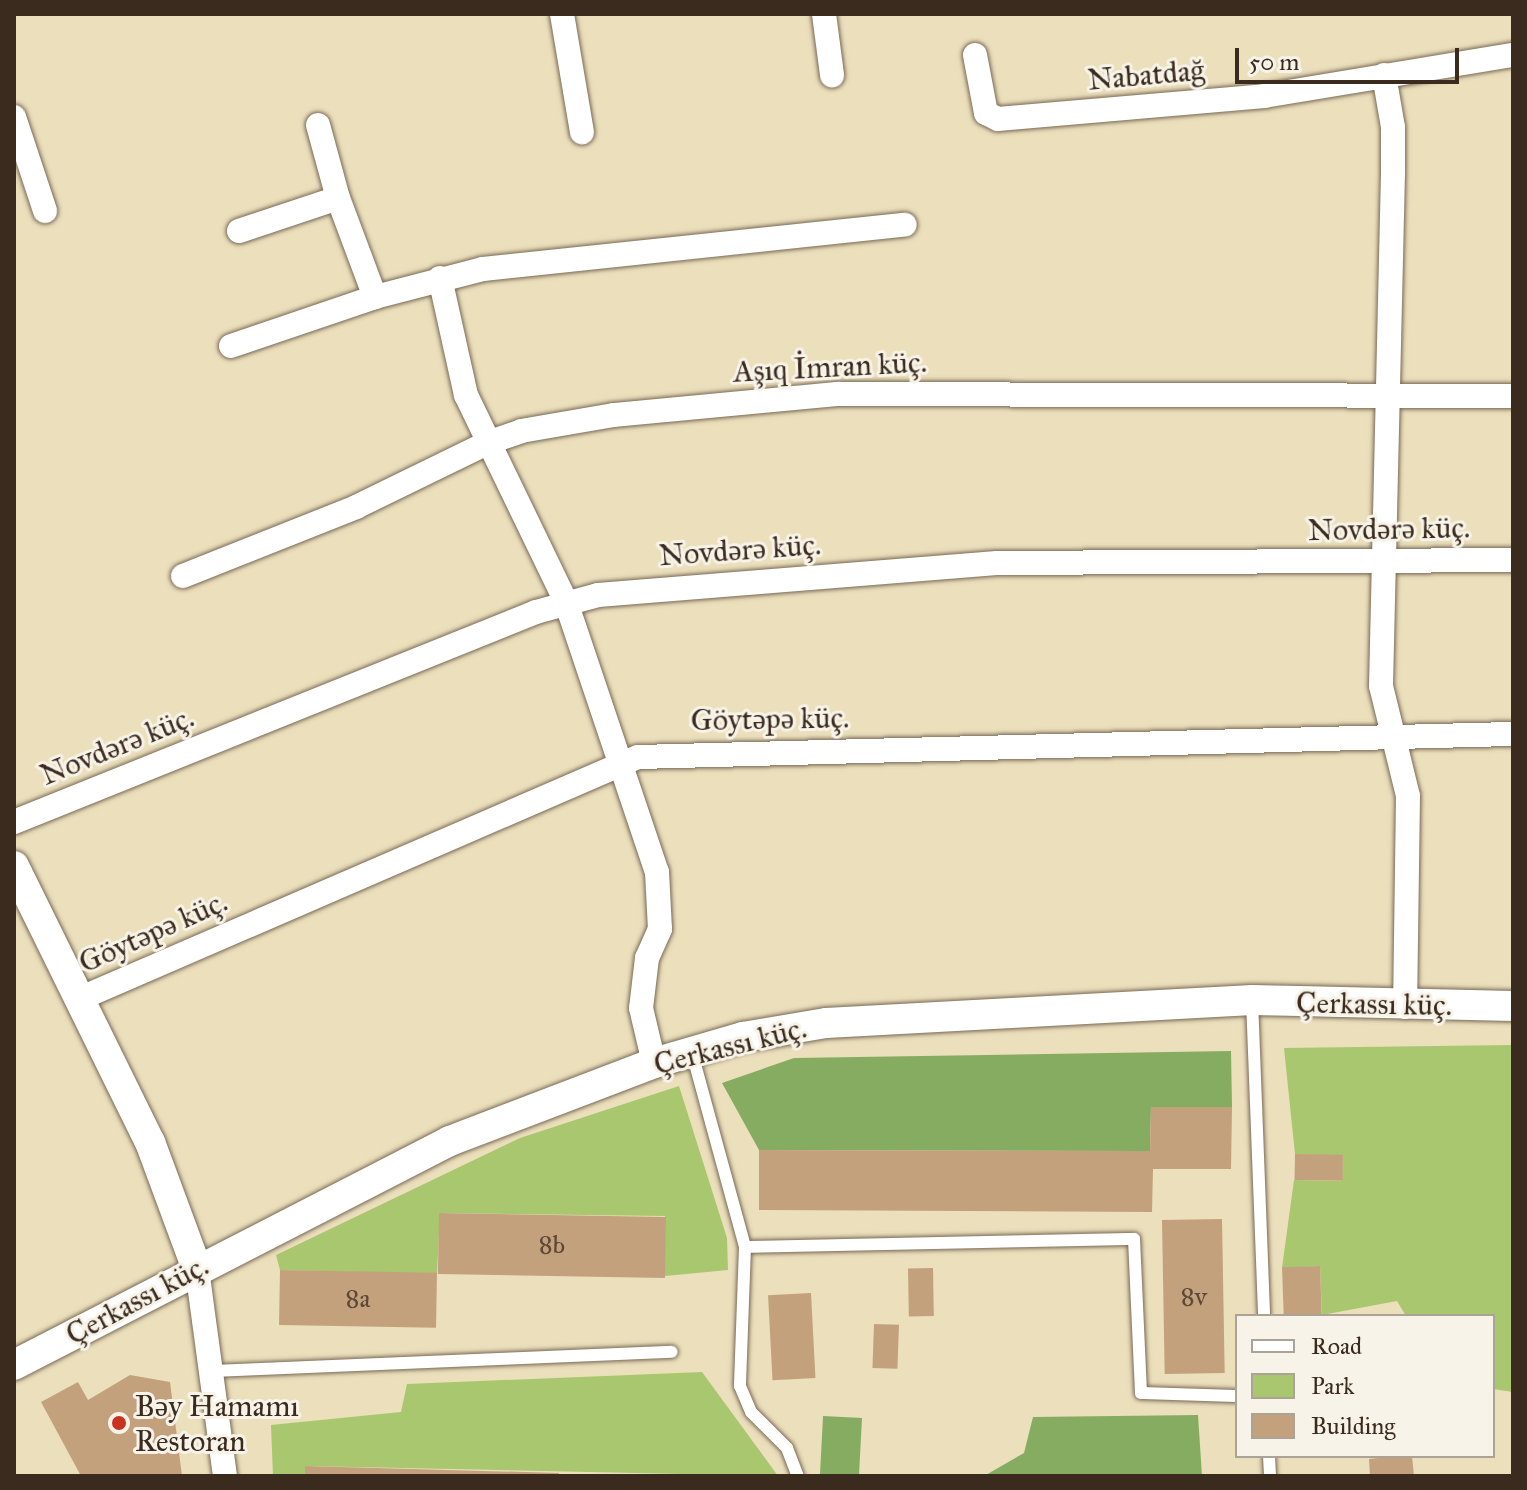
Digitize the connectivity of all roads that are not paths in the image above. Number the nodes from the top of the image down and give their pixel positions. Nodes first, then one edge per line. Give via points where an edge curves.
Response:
1 (562, 14) edge
2 (824, 14) edge
3 (975, 55) dead end
4 (1513, 55) edge
5 (832, 75) dead end
6 (1384, 75) junction
7 (14, 117) edge
8 (318, 125) dead end
9 (582, 132) dead end
10 (338, 198) junction
11 (45, 211) dead end
12 (905, 225) dead end
13 (239, 231) dead end
14 (440, 278) junction
15 (375, 297) junction
16 (231, 346) dead end
17 (1513, 396) edge
18 (1390, 397) junction
19 (487, 443) junction
20 (1513, 560) edge
21 (1383, 562) junction
22 (183, 576) dead end
23 (566, 602) junction
24 (1513, 734) edge
25 (1392, 736) junction
26 (620, 762) junction
27 (14, 822) edge
28 (14, 866) edge
29 (79, 999) junction
30 (1252, 1000) junction
31 (1513, 1006) edge
32 (1405, 1007) junction
33 (691, 1051) junction
34 (654, 1063) junction
35 (745, 1247) junction
36 (197, 1269) junction
37 (1264, 1314) edge
38 (672, 1352) dead end
39 (14, 1365) edge
40 (213, 1371) junction
41 (1235, 1396) edge
42 (225, 1476) edge
43 (798, 1476) edge

1 - 9 street
2 - 5 street
3 - 6 street, Nabatdağ via 986,113 998,119 1171,106
4 - 6 street, Nabatdağ
6 - 18 street via 1393,127
7 - 11 street
8 - 10 street
10 - 13 street
10 - 15 street
12 - 14 street via 546,260
14 - 15 street
14 - 19 street via 466,395
15 - 16 street
17 - 18 street, Aşıq İmran küç.
18 - 19 street, Aşıq İmran küç. via 838,394 614,415 521,431
18 - 21 street
19 - 22 street, Aşıq İmran küç. via 356,507
19 - 23 street
20 - 21 street, Novdərə küç.
21 - 23 street, Novdərə küç. via 997,563 639,590
21 - 25 street via 1381,686
23 - 26 street
23 - 27 street, Novdərə küç.
24 - 25 street, Göytəpə küç.
25 - 26 street, Göytəpə küç. via 659,754
25 - 32 street via 1408,796
26 - 29 street, Göytəpə küç.
26 - 34 street via 657,872 662,909 642,979 641,1008
28 - 29 street
29 - 36 street via 167,1178
30 - 32 street, Çerkassı küç.
30 - 33 street, Çerkassı küç. via 826,1023
30 - 37 lane
31 - 32 street, Çerkassı küç.
33 - 34 street, Çerkassı küç.
33 - 35 lane
34 - 36 street, Çerkassı küç. via 450,1141
35 - 41 lane via 1134,1239 1141,1393
35 - 43 lane via 740,1386 751,1412 792,1456
36 - 39 street, Çerkassı küç.
36 - 40 street
38 - 40 lane
40 - 42 street

